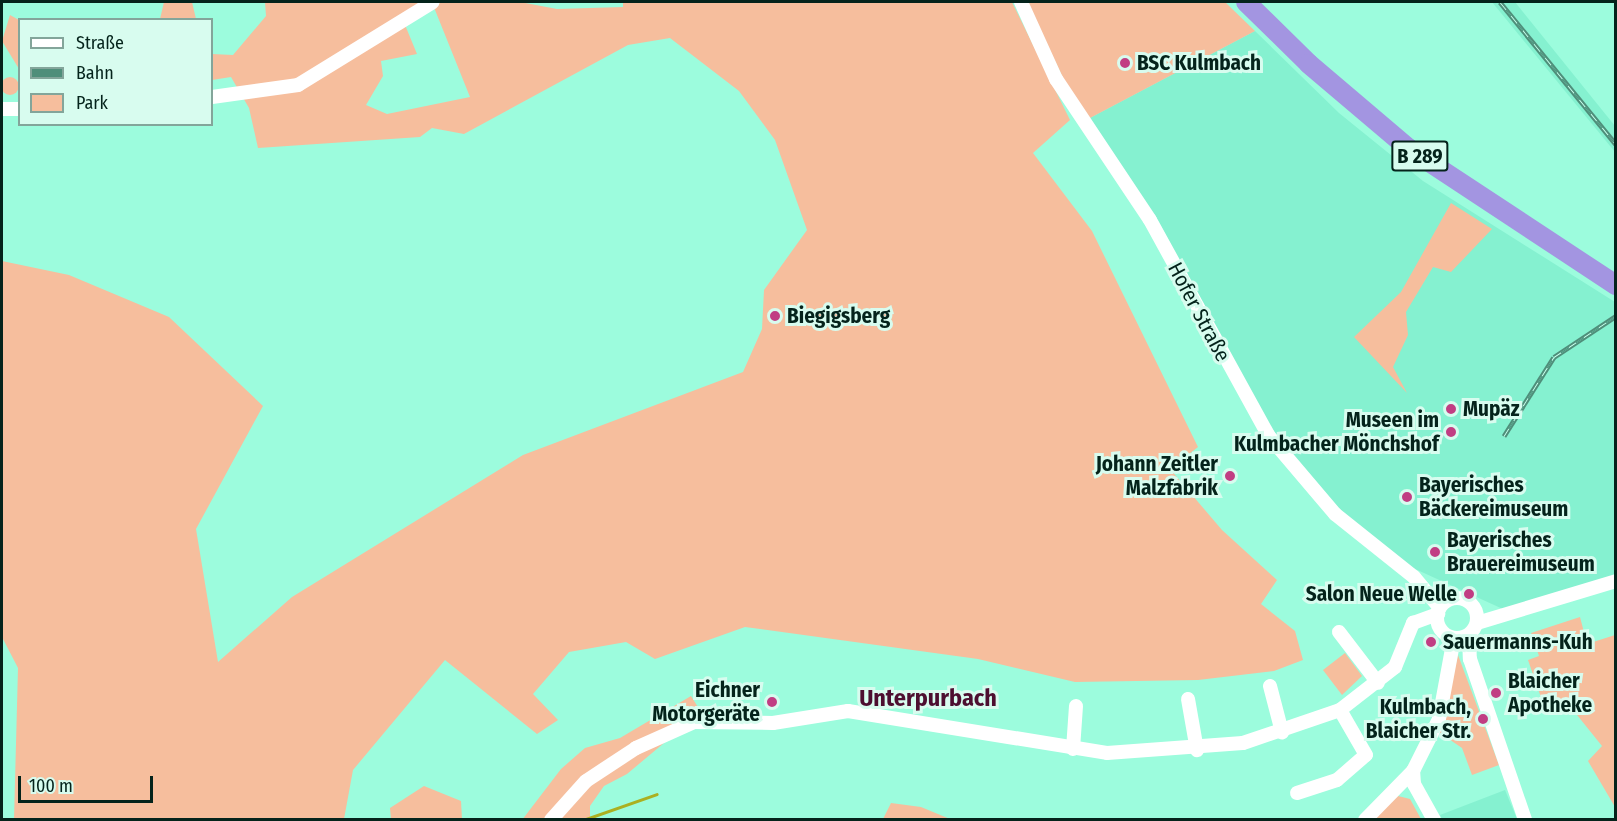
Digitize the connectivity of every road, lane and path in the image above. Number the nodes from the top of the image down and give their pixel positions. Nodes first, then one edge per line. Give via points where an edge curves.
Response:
1 (433, 2) edge
2 (1021, 2) edge
3 (1246, 2) edge
4 (213, 97) edge
5 (2, 109) edge
6 (18, 109) edge
7 (1616, 285) edge
8 (1616, 582) edge
9 (1474, 608) junction
10 (1441, 612) junction
11 (1503, 614) junction
12 (1339, 632) dead end
13 (1464, 633) junction
14 (1378, 683) junction
15 (1270, 686) dead end
16 (1188, 699) dead end
17 (1076, 706) dead end
18 (1340, 710) junction
19 (1282, 732) junction
20 (1073, 749) junction
21 (1197, 750) junction
22 (1413, 771) junction
23 (1297, 794) dead end
24 (551, 819) edge
25 (1365, 819) edge
26 (1434, 819) edge
27 (1525, 819) edge

1 - 4 street via 298,84
2 - 10 street, Hofer Straße via 1056,79 1150,220 1268,435 1335,514 1424,586
3 - 7 highway, B 289 via 1309,64 1408,147
5 - 6 street
8 - 11 street
9 - 10 street via 1466,600
9 - 11 street
9 - 13 street
10 - 13 street, Hofer Straße
10 - 14 street via 1406,637 1400,660
11 - 13 street
12 - 14 street
13 - 22 street via 1439,719
13 - 27 street
14 - 18 street
15 - 19 street
16 - 21 street
17 - 20 street
18 - 19 street
18 - 23 street via 1366,755 1337,780
19 - 21 street
20 - 21 street via 1133,754
20 - 24 street via 848,711 773,723 694,722 636,748 580,786
22 - 25 street
22 - 26 street via 1414,784

